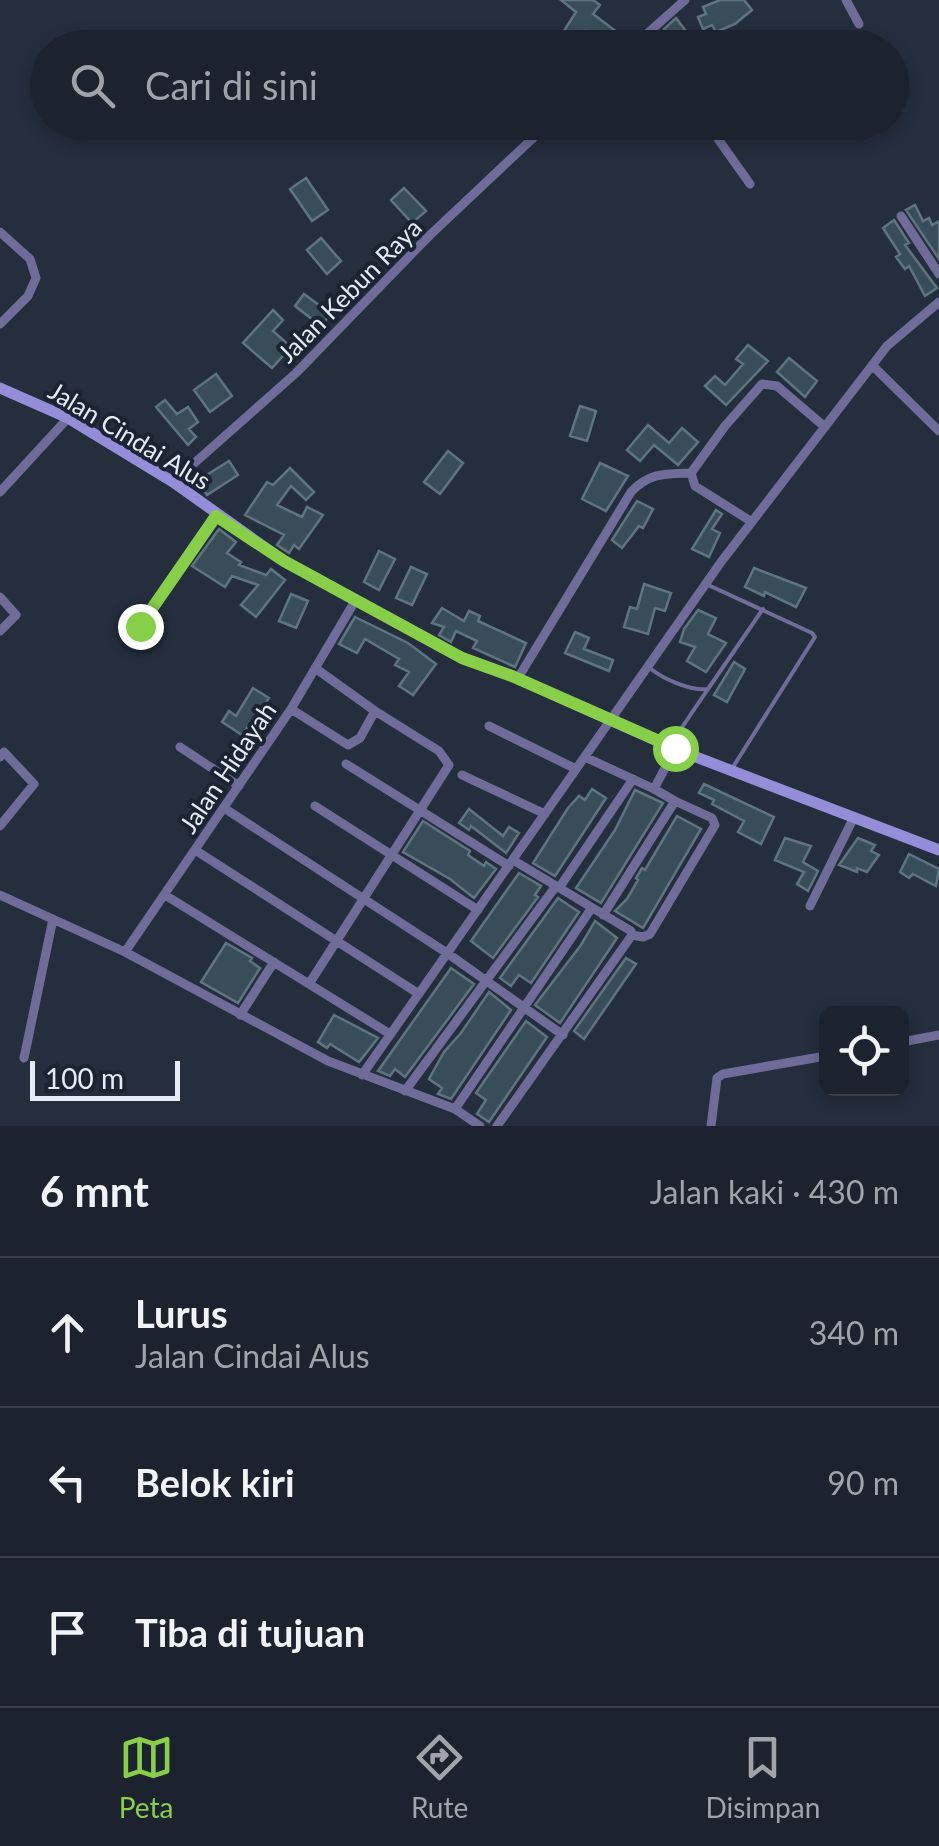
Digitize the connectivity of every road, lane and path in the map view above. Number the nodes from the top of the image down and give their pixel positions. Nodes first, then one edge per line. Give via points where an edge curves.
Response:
1 (685, 0) edge
2 (846, 0) edge
3 (859, 24) dead end
4 (657, 30) edge
5 (531, 140) edge
6 (719, 140) edge
7 (750, 184) dead end
8 (901, 216) dead end
9 (0, 232) edge
10 (939, 274) edge
11 (939, 302) edge
12 (0, 324) edge
13 (872, 365) junction
14 (0, 388) edge
15 (68, 418) junction
16 (824, 427) junction
17 (939, 431) edge
18 (692, 473) junction
19 (173, 482) junction
20 (0, 492) edge
21 (216, 516) junction
22 (752, 522) junction
23 (706, 584) junction
24 (0, 598) edge
25 (355, 601) junction
26 (763, 609) junction
27 (140, 626) dead end
28 (0, 631) edge
29 (647, 666) junction
30 (315, 668) junction
31 (518, 678) junction
32 (708, 689) junction
33 (292, 709) junction
34 (375, 711) junction
35 (611, 719) junction
36 (489, 726) dead end
37 (180, 747) dead end
38 (672, 747) junction
39 (0, 756) edge
40 (585, 757) junction
41 (346, 764) dead end
42 (576, 770) junction
43 (730, 770) junction
44 (462, 776) dead end
45 (634, 779) junction
46 (239, 786) junction
47 (654, 789) junction
48 (675, 801) junction
49 (315, 806) dead end
50 (224, 808) junction
51 (420, 810) junction
52 (545, 814) junction
53 (854, 817) junction
54 (0, 826) edge
55 (195, 850) junction
56 (939, 850) edge
57 (391, 854) junction
58 (510, 862) junction
59 (558, 887) junction
60 (0, 894) edge
61 (164, 895) junction
62 (362, 898) junction
63 (810, 906) dead end
64 (591, 909) junction
65 (478, 910) junction
66 (603, 915) junction
67 (53, 920) junction
68 (632, 935) junction
69 (334, 940) junction
70 (125, 952) junction
71 (447, 954) junction
72 (274, 962) junction
73 (487, 982) junction
74 (308, 984) junction
75 (418, 994) junction
76 (524, 1008) junction
77 (240, 1015) junction
78 (390, 1034) junction
79 (562, 1035) junction
80 (939, 1035) edge
81 (909, 1041) edge
82 (819, 1057) edge
83 (24, 1058) dead end
84 (362, 1075) junction
85 (406, 1091) junction
86 (454, 1109) junction
87 (480, 1126) edge
88 (497, 1126) edge
89 (712, 1126) edge

1 - 4 street
2 - 3 street
5 - 19 street, Jalan Kebun Raya via 296,373
6 - 7 street
8 - 10 street
9 - 12 street via 30,259 36,278
11 - 13 street
13 - 16 street
13 - 17 street
14 - 15 street, Jalan Cindai Alus
15 - 19 street, Jalan Cindai Alus
15 - 20 street
16 - 18 street via 777,386 762,384
16 - 22 street
18 - 22 street via 695,486
18 - 31 street via 661,472 631,492
19 - 21 street, Jalan Cindai Alus
21 - 25 street, Jalan Cindai Alus
21 - 27 street
22 - 23 street
23 - 26 lane
23 - 29 street
24 - 28 street via 16,615
25 - 30 street, Jalan Hidayah
25 - 31 street, Jalan Cindai Alus via 462,658
26 - 32 lane
26 - 43 lane via 815,637
29 - 32 lane via 662,678
29 - 35 street
30 - 33 street, Jalan Hidayah
30 - 34 street
31 - 35 street, Jalan Cindai Alus
32 - 38 lane
33 - 34 street via 348,746
33 - 46 street, Jalan Hidayah
34 - 51 street via 448,761
35 - 38 street, Jalan Cindai Alus
35 - 40 street
36 - 42 street
37 - 46 street
38 - 43 street, Jalan Cindai Alus
38 - 47 street
39 - 54 street via 4,752 34,784
40 - 42 street
40 - 45 street
41 - 51 street
42 - 52 street
43 - 53 street, Jalan Cindai Alus
44 - 52 street
45 - 47 street
45 - 59 street
46 - 50 street, Jalan Hidayah
47 - 48 street
48 - 66 street
48 - 68 street via 716,825 650,934
49 - 57 street
50 - 55 street, Jalan Hidayah
50 - 62 street
51 - 57 street
51 - 58 street
52 - 58 street
53 - 56 street, Jalan Cindai Alus
53 - 63 street
55 - 61 street, Jalan Hidayah
55 - 69 street
57 - 62 street
57 - 65 street
58 - 59 street
58 - 65 street
59 - 64 street
59 - 73 street
60 - 67 street
61 - 70 street, Jalan Hidayah
61 - 72 street
62 - 69 street
62 - 71 street
64 - 66 street
64 - 76 street
65 - 71 street
66 - 68 street
67 - 70 street
67 - 83 street
68 - 79 street
69 - 74 street
69 - 75 street
70 - 77 street
71 - 73 street
71 - 75 street
72 - 74 street
72 - 77 street
73 - 76 street
73 - 85 street
74 - 78 street
75 - 78 street
76 - 79 street
76 - 86 street
77 - 84 street
78 - 84 street
79 - 88 street
80 - 81 street
82 - 89 street via 716,1078
84 - 85 street
85 - 86 street
86 - 87 street

